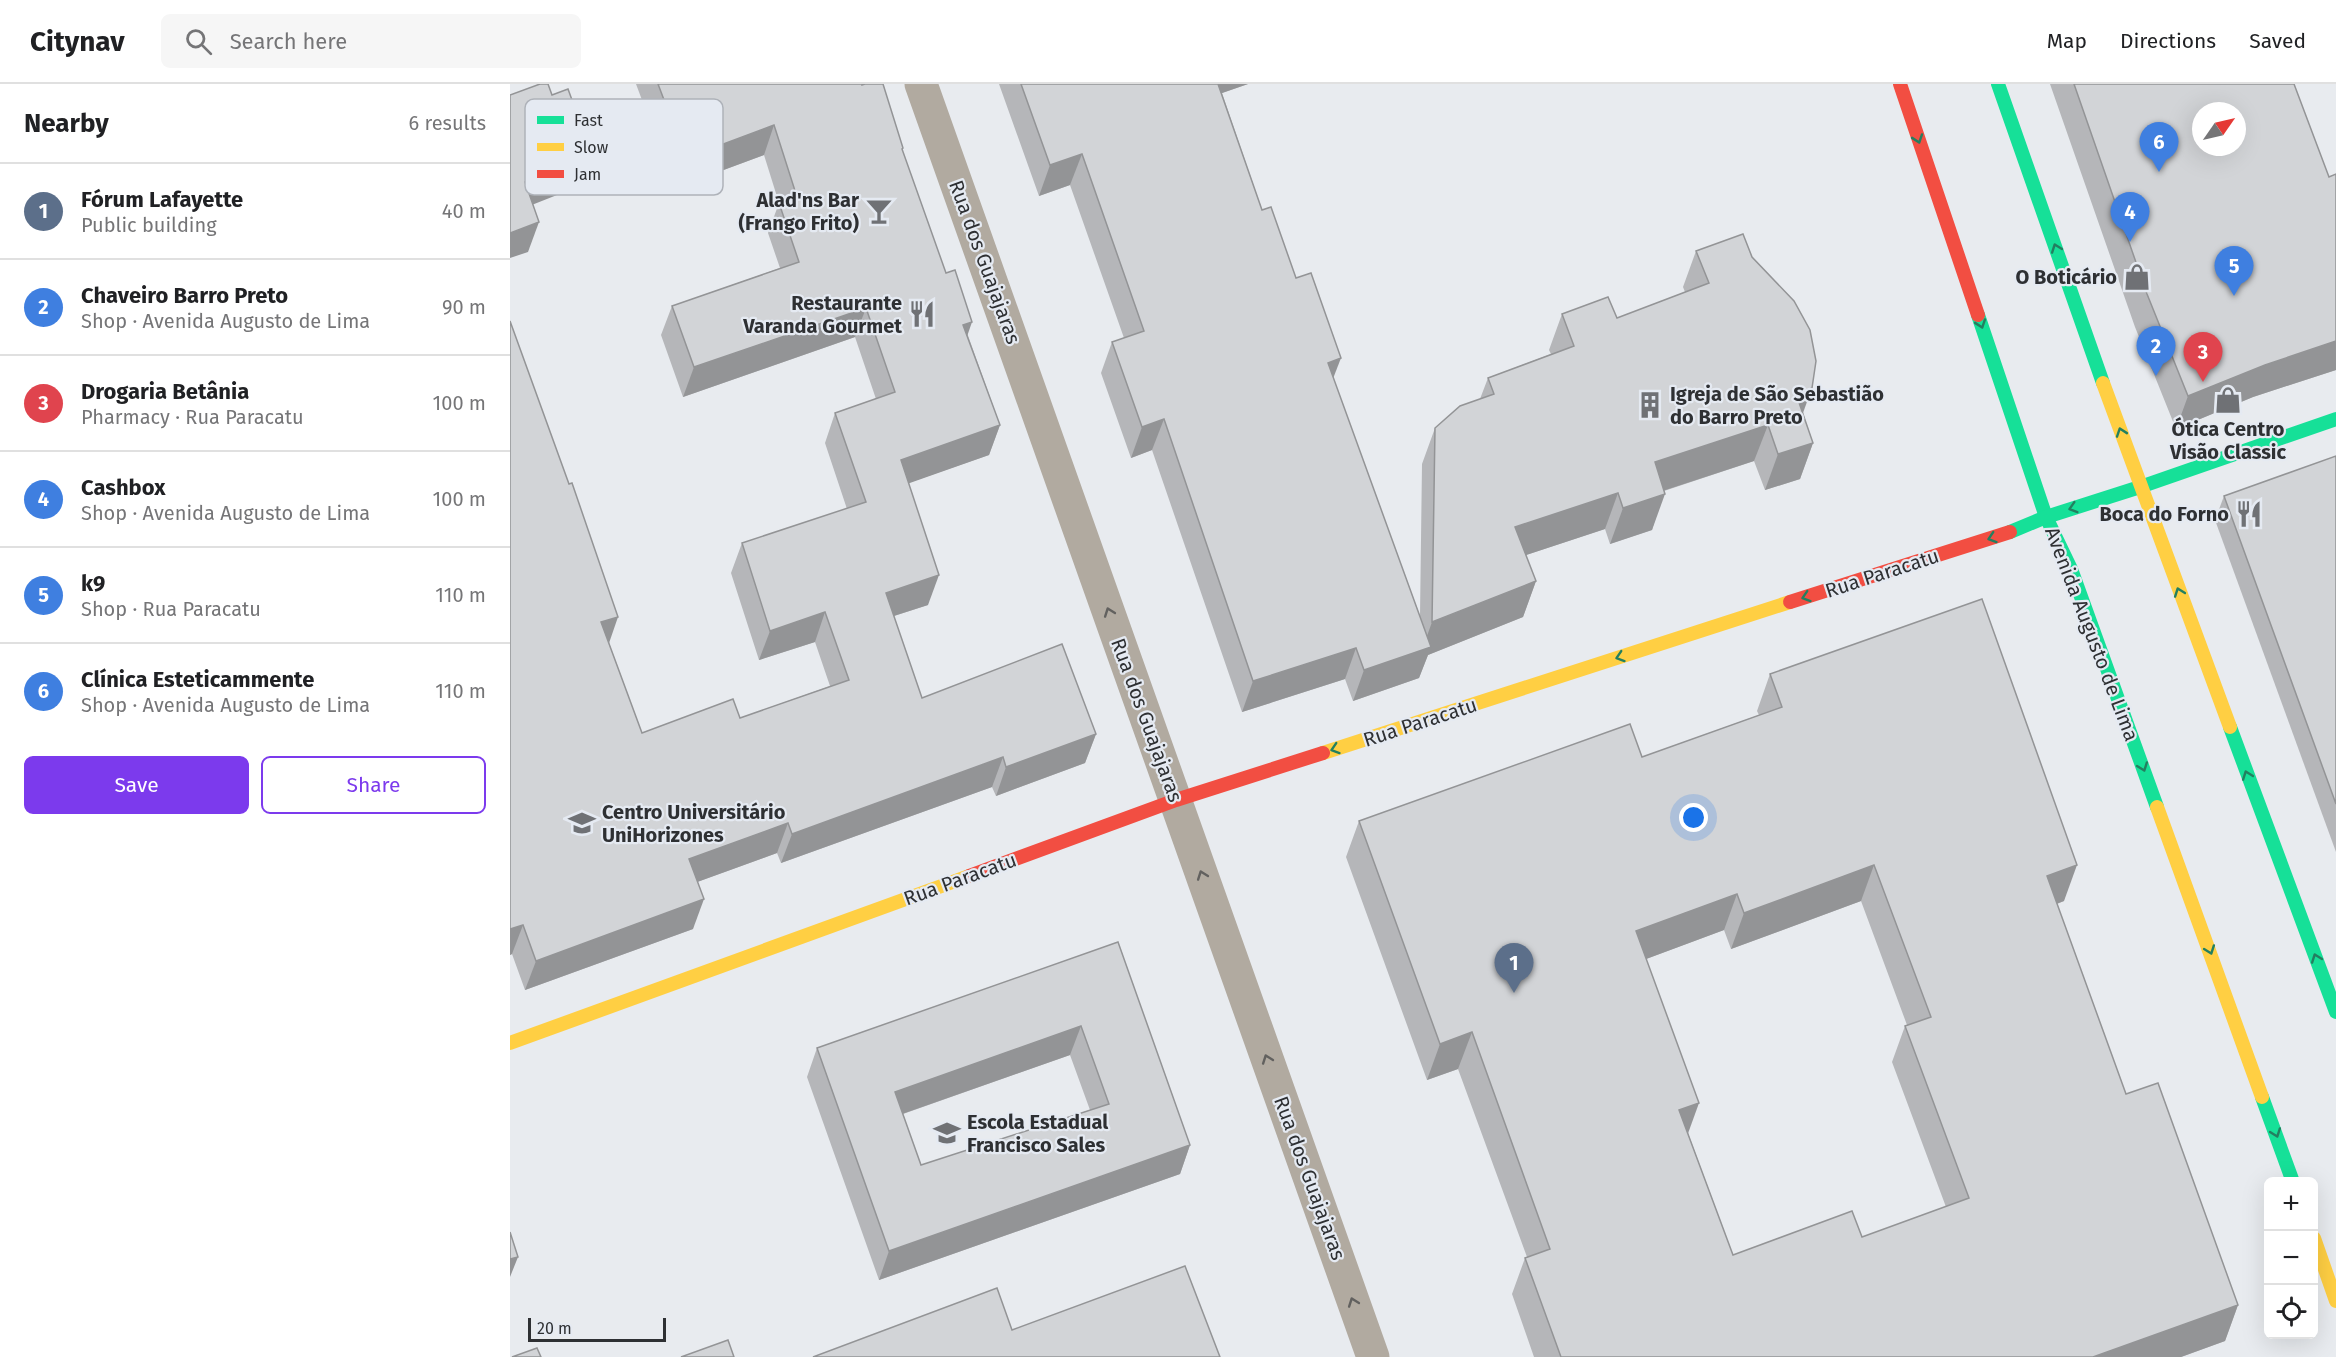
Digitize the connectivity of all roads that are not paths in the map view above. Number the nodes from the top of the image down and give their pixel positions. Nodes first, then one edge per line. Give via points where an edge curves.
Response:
1 (921, 84) edge
2 (1900, 84) edge
3 (1998, 84) edge
4 (2336, 419) edge
5 (2140, 487) junction
6 (2046, 516) junction
7 (1176, 800) junction
8 (2336, 1012) edge
9 (510, 1043) edge
10 (2291, 1177) edge
11 (2318, 1252) edge
12 (2336, 1301) edge
13 (1373, 1357) edge

7 -> 1 street, Rua dos Guajajaras
2 -> 6 main road, Avenida Augusto de Lima
5 -> 3 main road
4 - 5 main road, Rua Paracatu
5 -> 6 main road, Rua Paracatu
8 -> 5 main road
6 -> 7 main road, Rua Paracatu via 2010,532
6 -> 10 main road, Avenida Augusto de Lima via 2072,569
7 - 9 main road, Rua Paracatu
13 -> 7 street, Rua dos Guajajaras
11 - 12 main road

